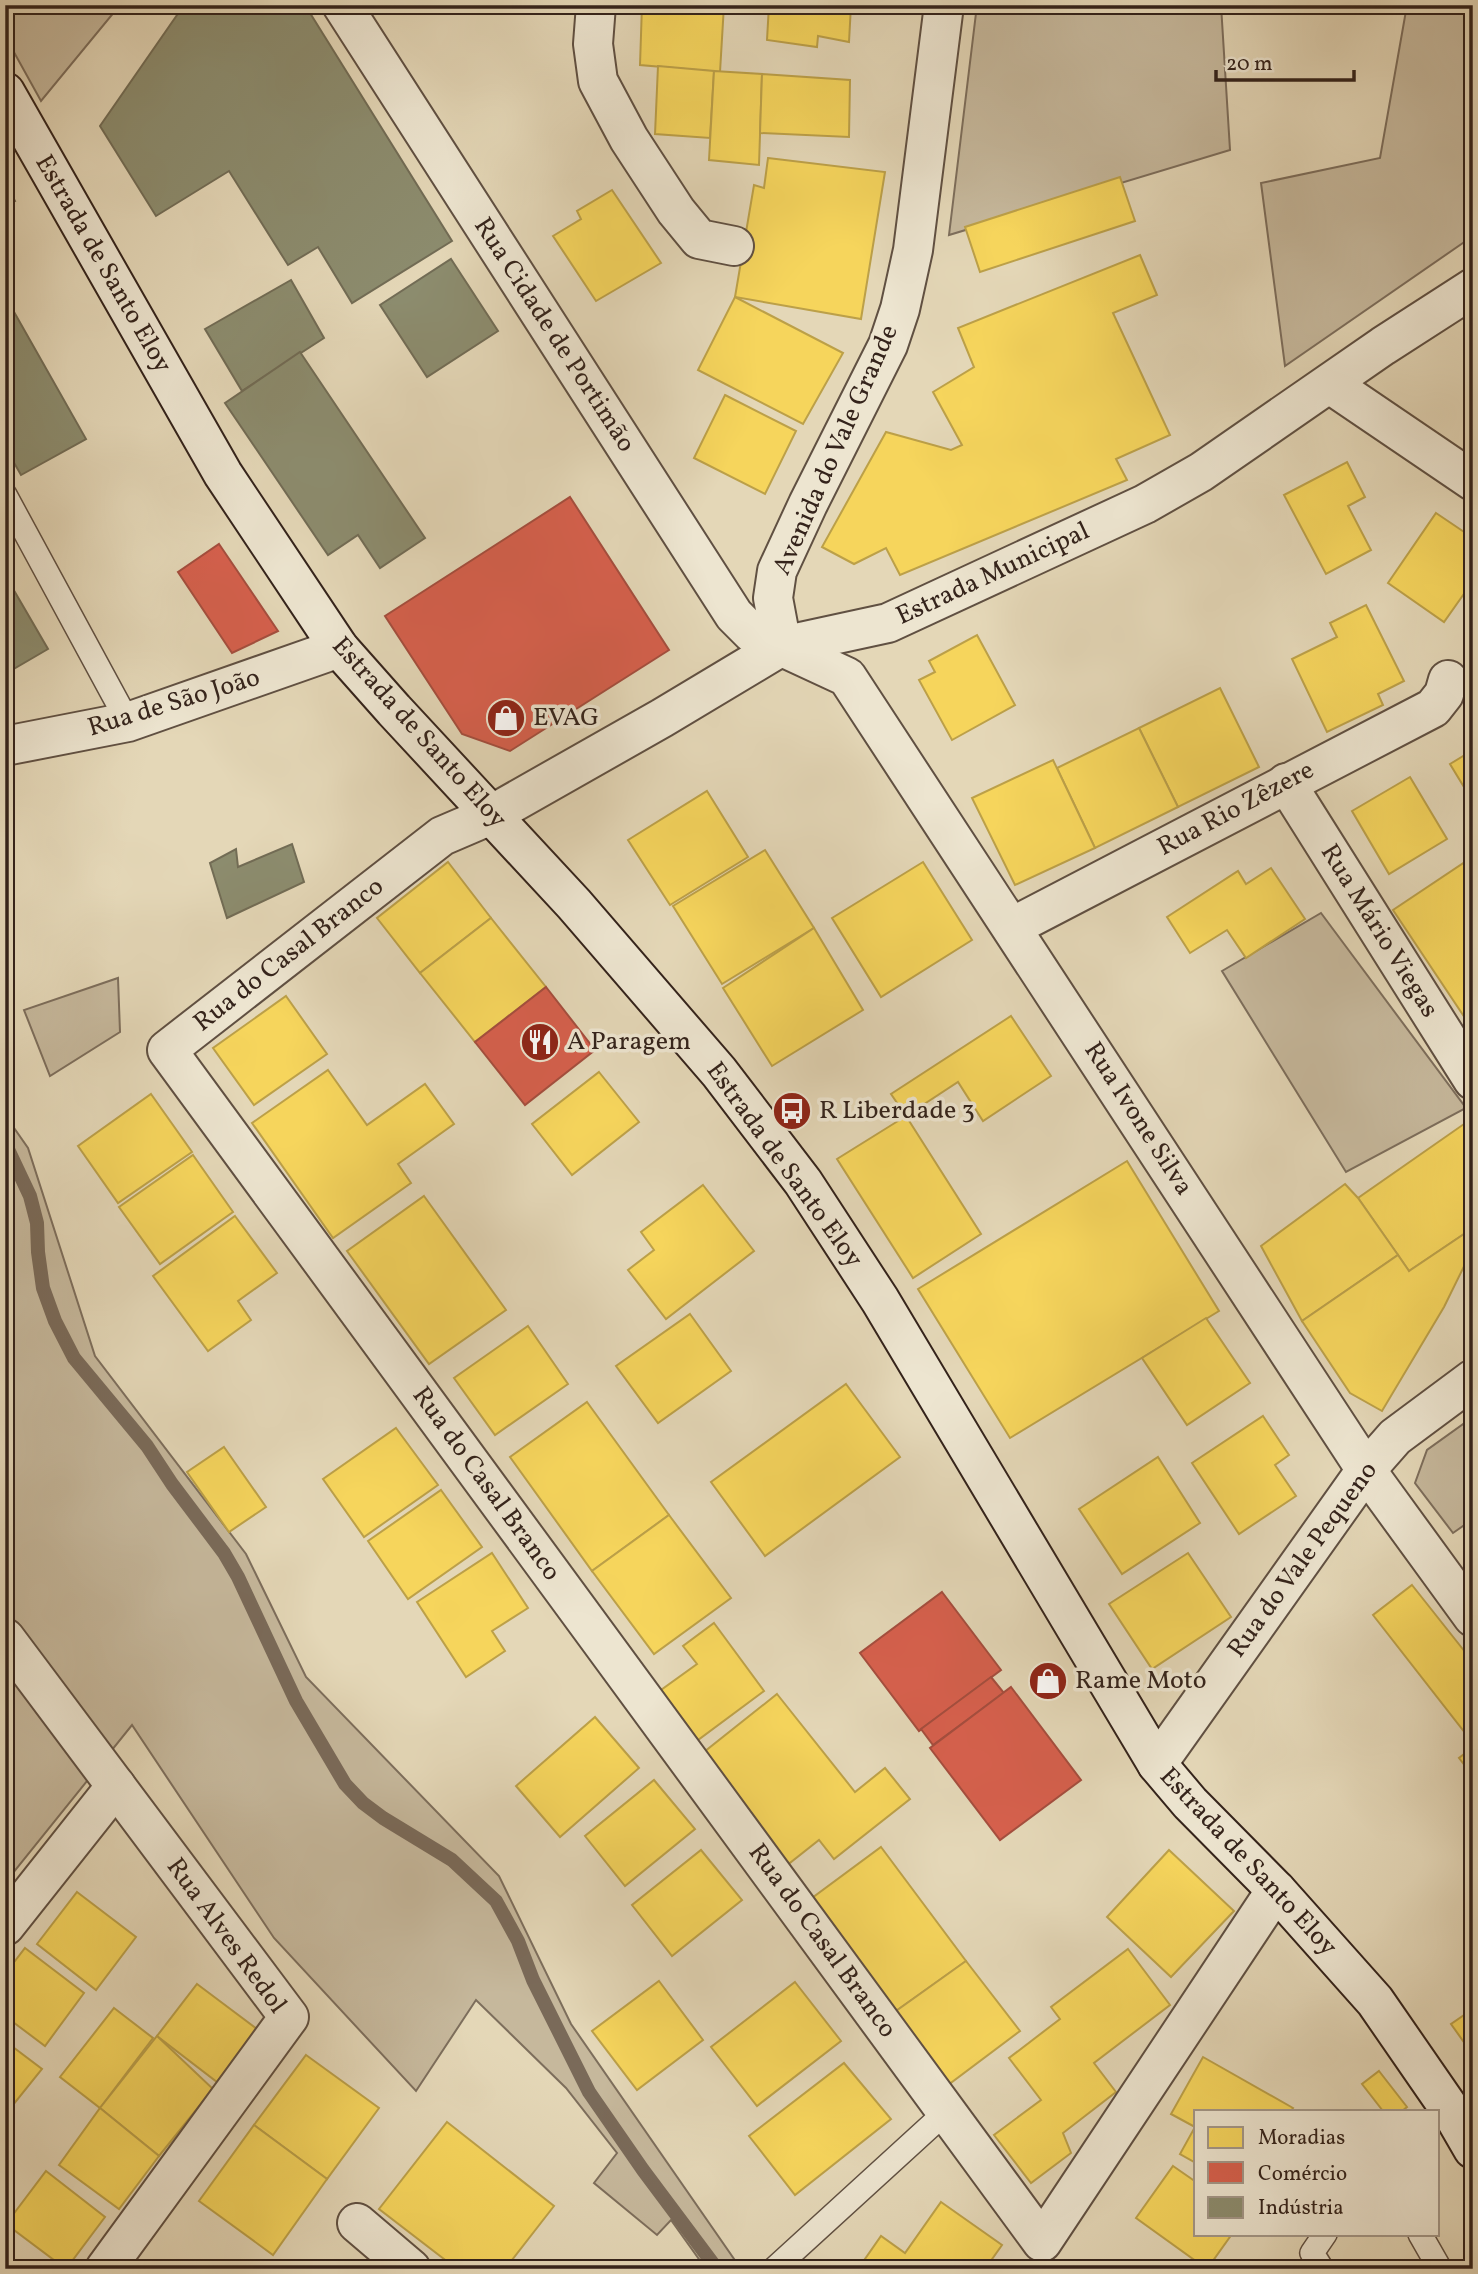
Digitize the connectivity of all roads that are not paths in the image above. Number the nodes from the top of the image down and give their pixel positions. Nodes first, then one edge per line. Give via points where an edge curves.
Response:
1 (342, 5) edge
2 (596, 5) edge
3 (944, 5) edge
4 (5, 92) edge
5 (734, 246) dead end
6 (1473, 288) edge
7 (1331, 384) junction
8 (1473, 481) edge
9 (5, 495) edge
10 (782, 646) junction
11 (339, 648) junction
12 (1448, 680) dead end
13 (128, 722) junction
14 (5, 746) edge
15 (1286, 783) junction
16 (491, 815) junction
17 (1012, 927) junction
18 (1473, 1080) edge
19 (1473, 1380) edge
20 (1366, 1469) junction
21 (1473, 1617) edge
22 (5, 1638) edge
23 (1157, 1764) junction
24 (116, 1786) junction
25 (1276, 1890) junction
26 (5, 1926) edge
27 (947, 2110) junction
28 (1473, 2149) edge
29 (357, 2223) dead end
30 (1324, 2236) edge
31 (1421, 2236) edge
32 (1033, 2255) edge
33 (105, 2269) edge
34 (411, 2269) edge
35 (774, 2269) edge
36 (1322, 2269) edge
37 (1440, 2269) edge

1 - 10 street, Rua Cidade de Portimão via 734,615 752,633
2 - 5 street via 593,44 598,81 629,139 699,239
3 - 10 street, Avenida do Vale Grande via 913,250 900,309 888,345 777,571 773,598
4 - 11 street, Estrada de Santo Eloy via 223,474
6 - 7 street, Estrada Municipal
7 - 8 street
7 - 10 street, Estrada Municipal via 1145,504 888,623
9 - 13 lane
10 - 16 street, Estrada Municipal
10 - 17 street, Rua Ivone Silva via 847,677
11 - 13 street, Rua de São João
11 - 16 street, Estrada de Santo Eloy
12 - 15 street, Rua Rio Zêzere via 1433,708
13 - 14 street, Rua de São João
15 - 17 street, Rua Rio Zêzere
15 - 18 street, Rua Mário Viegas
16 - 23 street, Estrada de Santo Eloy via 719,1072 803,1182 880,1300
16 - 27 street, Rua do Casal Branco via 442,836 167,1049
17 - 20 street, Rua Ivone Silva
19 - 20 street, Rua do Vale Pequeno via 1395,1437
20 - 21 street, Rua Ivone Silva
20 - 23 street, Rua do Vale Pequeno
22 - 24 street, Rua Alves Redol
23 - 25 street, Estrada de Santo Eloy
24 - 26 street
24 - 33 street, Rua Alves Redol via 289,2017
25 - 28 street, Estrada de Santo Eloy via 1375,2001
25 - 32 street, Rua do Casal Branco
27 - 32 street, Rua do Casal Branco
27 - 35 lane
29 - 34 street
30 - 36 lane via 1312,2253
31 - 37 lane

